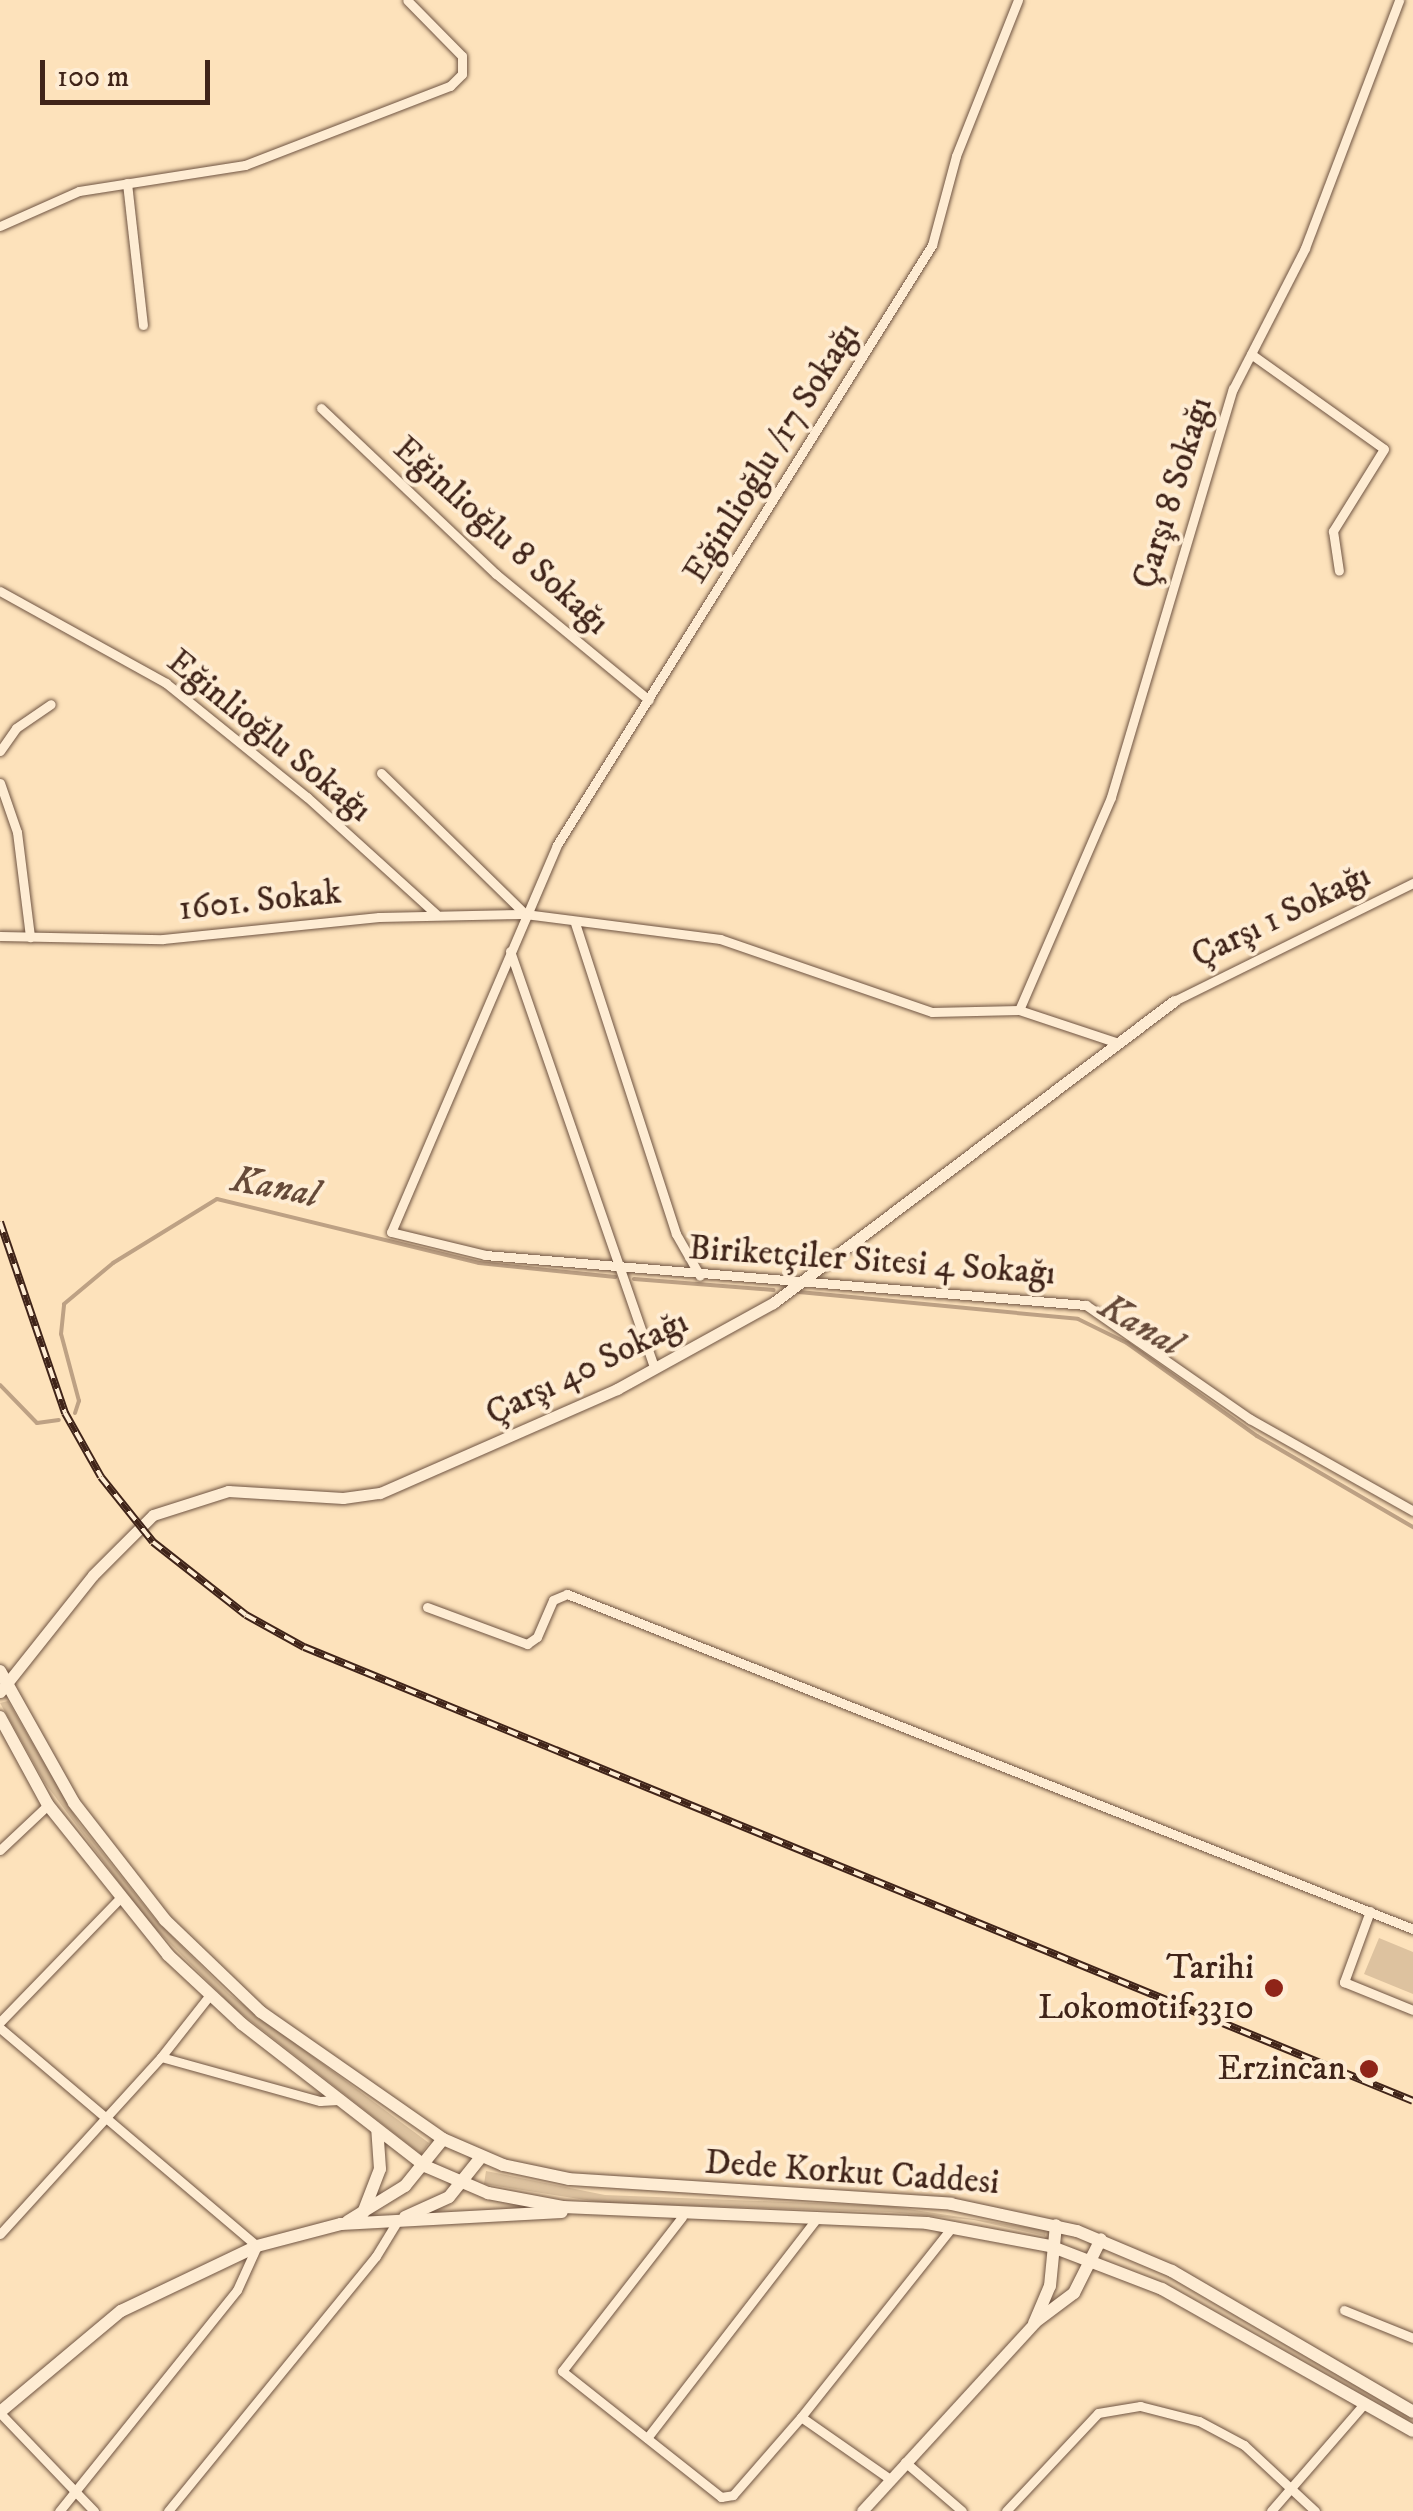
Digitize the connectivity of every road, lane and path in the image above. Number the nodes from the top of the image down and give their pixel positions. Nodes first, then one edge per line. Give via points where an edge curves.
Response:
1 (407, 0) edge
2 (1018, 0) edge
3 (1399, 0) edge
4 (126, 183) junction
5 (0, 226) edge
6 (142, 325) dead end
7 (1251, 354) junction
8 (320, 408) dead end
9 (1339, 571) dead end
10 (0, 591) edge
11 (649, 700) junction
12 (51, 704) dead end
13 (0, 751) edge
14 (381, 773) dead end
15 (0, 783) edge
16 (1413, 882) edge
17 (436, 914) junction
18 (525, 914) junction
19 (575, 923) junction
20 (0, 936) edge
21 (30, 937) junction
22 (510, 951) junction
23 (1174, 1001) joint
24 (1019, 1010) junction
25 (1115, 1042) junction
26 (391, 1232) joint
27 (621, 1269) junction
28 (700, 1276) junction
29 (799, 1280) junction
30 (654, 1368) junction
31 (1413, 1511) edge
32 (427, 1607) dead end
33 (0, 1671) edge
34 (4, 1688) edge
35 (0, 1717) edge
36 (48, 1805) junction
37 (0, 1850) edge
38 (119, 1900) junction
39 (1370, 1911) junction
40 (1413, 1929) edge
41 (209, 1996) junction
42 (1413, 2010) edge
43 (0, 2025) edge
44 (161, 2057) junction
45 (341, 2100) junction
46 (104, 2120) junction
47 (377, 2130) junction
48 (443, 2139) junction
49 (481, 2158) junction
50 (425, 2166) junction
51 (465, 2184) junction
52 (593, 2211) junction
53 (363, 2213) junction
54 (682, 2217) junction
55 (817, 2218) junction
56 (398, 2220) junction
57 (341, 2224) junction
58 (1056, 2225) junction
59 (952, 2226) junction
60 (0, 2234) edge
61 (1102, 2239) junction
62 (257, 2246) junction
63 (1050, 2246) junction
64 (1096, 2258) junction
65 (1344, 2310) dead end
66 (1034, 2323) junction
67 (1413, 2338) edge
68 (1367, 2401) junction
69 (0, 2412) edge
70 (1413, 2412) edge
71 (801, 2418) junction
72 (1413, 2430) edge
73 (646, 2438) junction
74 (906, 2462) junction
75 (890, 2479) junction
76 (1296, 2488) junction
77 (75, 2492) junction
78 (60, 2511) edge
79 (94, 2511) edge
80 (168, 2511) edge
81 (862, 2511) edge
82 (962, 2511) edge
83 (1006, 2511) edge
84 (1271, 2511) edge
85 (1315, 2511) edge

1 - 4 street via 462,56 462,74 450,86 245,166
2 - 11 street, Eğinlioğlu /17 Sokağı via 956,156 932,245
3 - 7 street, Çarşı 8 Sokağı via 1305,248
4 - 5 street via 56,199
4 - 6 street
7 - 9 street via 1384,449 1333,531
7 - 24 street, Çarşı 8 Sokağı via 1213,448 1098,836
8 - 11 street, Eğinlioğlu 8 Sokağı via 496,574
10 - 17 street, Eğinlioğlu Sokağı via 166,683 307,797
11 - 18 street, Eğinlioğlu /17 Sokağı via 572,818
12 - 13 street via 16,728
14 - 18 street
15 - 21 street via 17,832
16 - 23 street, Çarşı 1 Sokağı
17 - 18 street, 1601. Sokak
17 - 21 street, 1601. Sokak via 163,939
18 - 19 street, 1601. Sokak
18 - 22 street, Eğinlioğlu /17 Sokağı
19 - 24 street, 1601. Sokak via 730,941 932,1012
19 - 28 street via 676,1234
20 - 21 street, 1601. Sokak
22 - 26 street, Eğinlioğlu /17 Sokağı
22 - 27 street
23 - 25 street, Çarşı 40 Sokağı
24 - 25 street, 1601. Sokak
25 - 29 street, Çarşı 40 Sokağı
26 - 27 street, Biriketçiler Sitesi 4 Sokağı via 464,1252
27 - 28 street, Biriketçiler Sitesi 4 Sokağı
27 - 30 street
28 - 29 street, Biriketçiler Sitesi 4 Sokağı
29 - 30 street, Çarşı 40 Sokağı via 765,1308
29 - 31 street, Biriketçiler Sitesi 4 Sokağı via 1086,1305 1250,1419
30 - 34 street, Çarşı 40 Sokağı via 380,1494 228,1491 176,1504 117,1548
32 - 39 street via 527,1644 537,1637 552,1600 567,1594
33 - 34 main road
34 - 48 main road via 74,1802 166,1920 261,2012
35 - 36 main road
36 - 37 street
36 - 38 main road
38 - 41 main road
38 - 43 street
39 - 40 street
39 - 42 street via 1344,1982
41 - 44 street
41 - 45 main road
43 - 46 street
44 - 45 street via 320,2101
44 - 46 street
45 - 47 main road
46 - 60 street
46 - 62 street
47 - 50 main road
47 - 53 main road via 380,2169
48 - 49 main road, Dede Korkut Caddesi
48 - 50 main road, Dede Korkut Caddesi
49 - 51 main road
49 - 58 main road, Dede Korkut Caddesi via 638,2188 924,2202
50 - 51 main road, Dede Korkut Caddesi
50 - 53 main road, Dede Korkut Caddesi
51 - 52 main road, Dede Korkut Caddesi
51 - 56 main road, Dede Korkut Caddesi
52 - 54 main road, Dede Korkut Caddesi
52 - 56 main road, Dede Korkut Caddesi
53 - 57 main road, Dede Korkut Caddesi
54 - 55 main road, Dede Korkut Caddesi
54 - 73 street via 562,2371
55 - 59 main road, Dede Korkut Caddesi
55 - 73 street
56 - 57 main road, Dede Korkut Caddesi
56 - 80 street via 376,2256
57 - 62 main road, Dede Korkut Caddesi
58 - 61 main road, Dede Korkut Caddesi
58 - 63 main road
59 - 63 main road, Dede Korkut Caddesi
59 - 71 street
61 - 64 main road
61 - 70 main road, Dede Korkut Caddesi via 1172,2271
62 - 69 main road, Dede Korkut Caddesi via 120,2311
62 - 77 street via 237,2290
63 - 64 main road, Dede Korkut Caddesi
63 - 66 main road via 1050,2286
64 - 66 main road via 1074,2293
64 - 68 main road, Dede Korkut Caddesi
65 - 67 street
66 - 74 street
68 - 72 main road, Dede Korkut Caddesi
68 - 76 street
69 - 77 street
71 - 73 street via 732,2495 721,2497
71 - 75 street
74 - 75 street
74 - 82 street
75 - 81 street
76 - 83 street via 1244,2445 1199,2422 1140,2406 1098,2413
76 - 84 street
76 - 85 street
77 - 78 street
77 - 79 street

